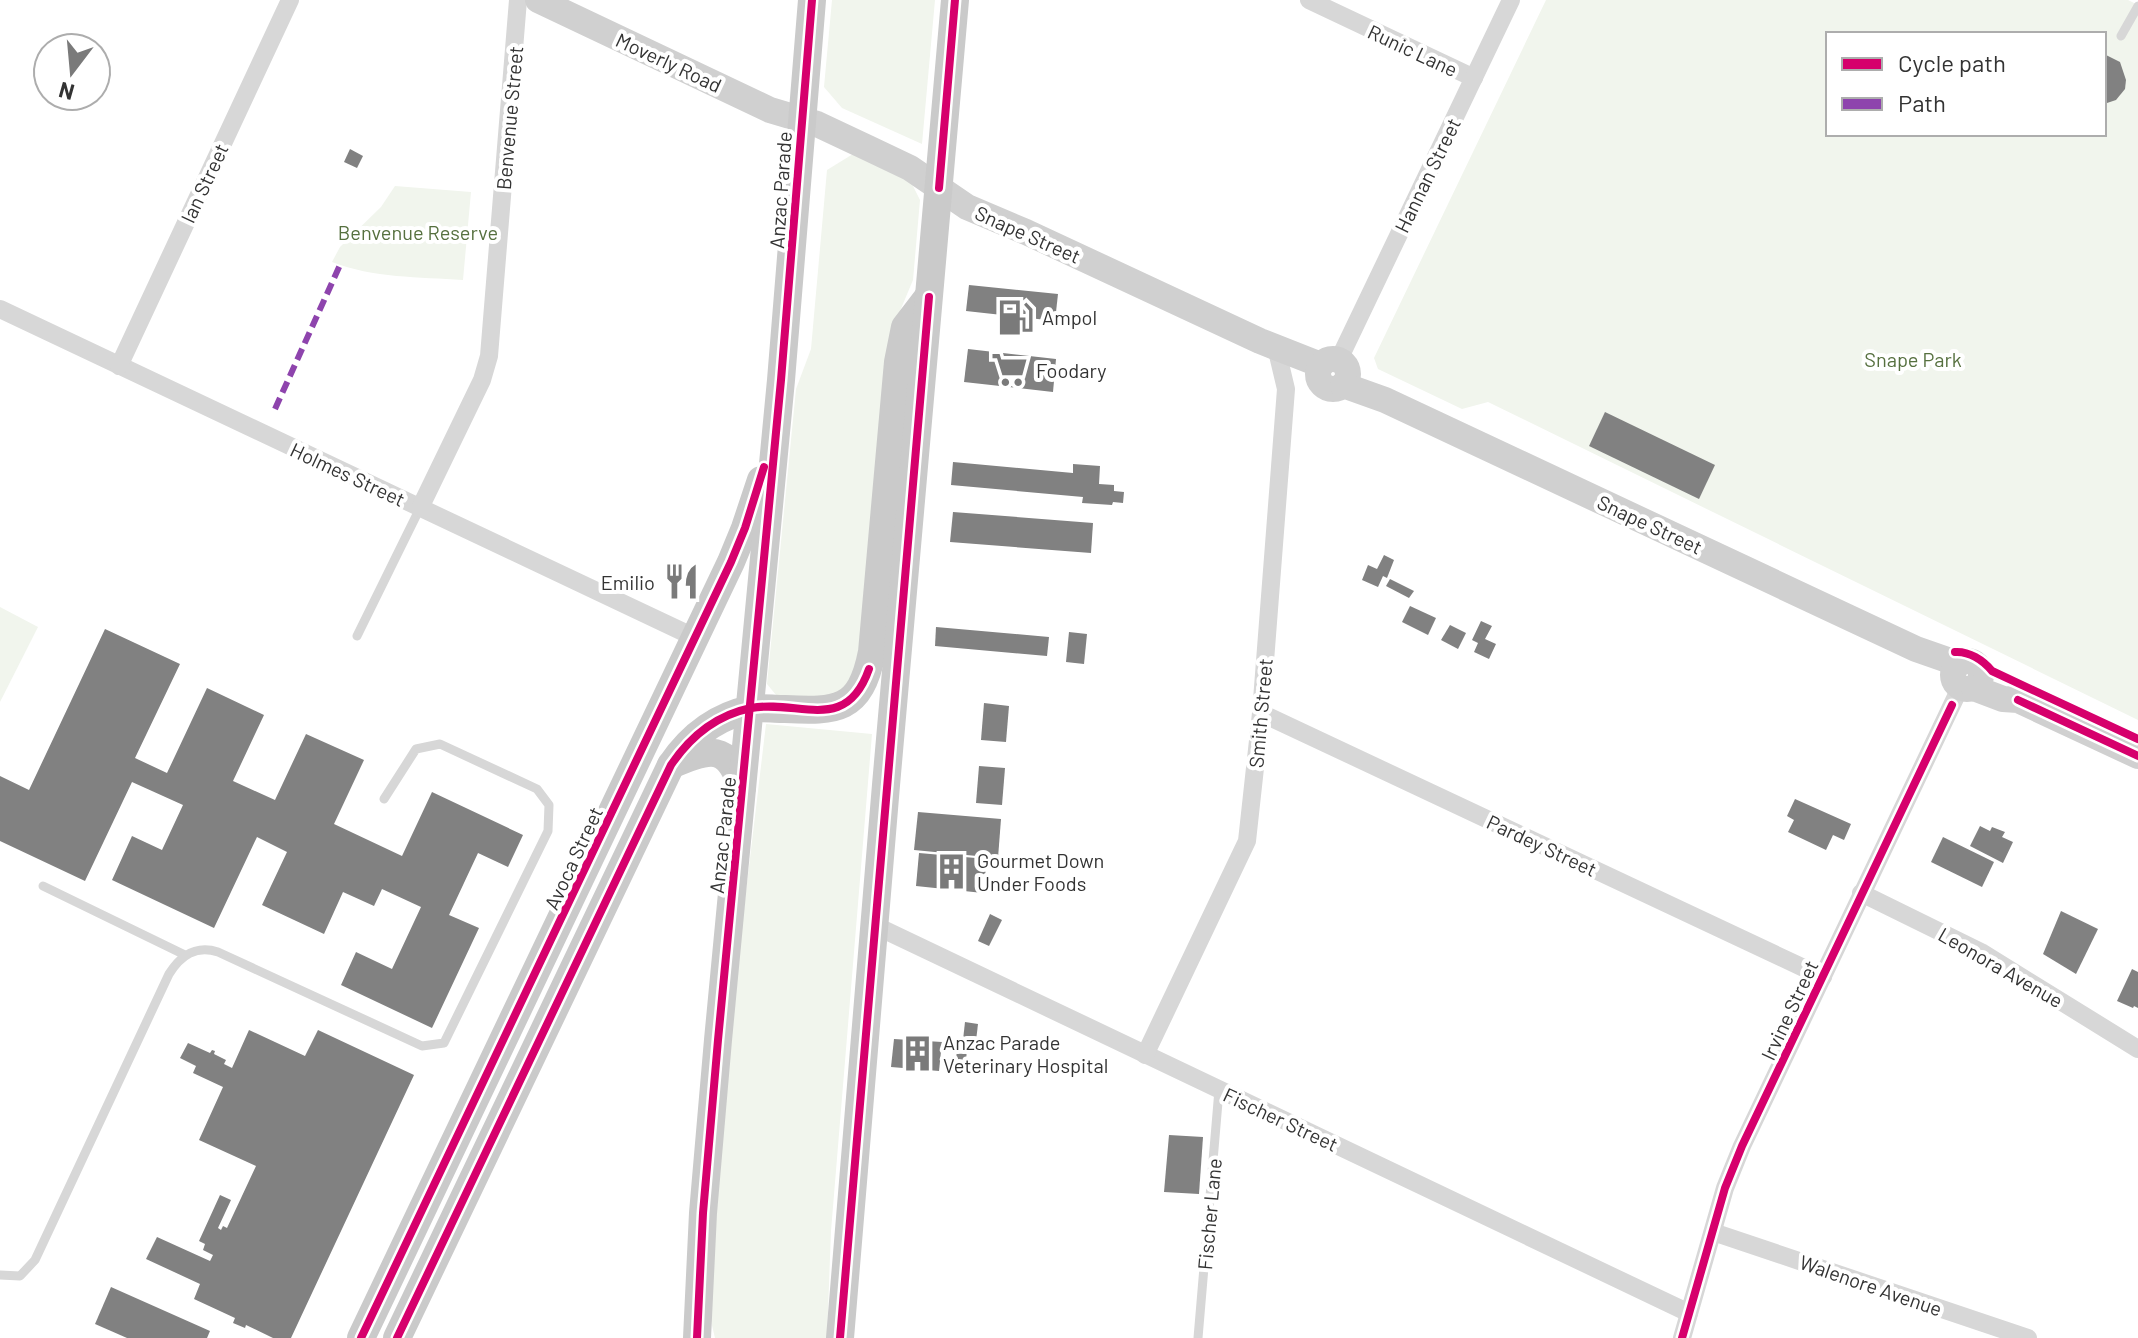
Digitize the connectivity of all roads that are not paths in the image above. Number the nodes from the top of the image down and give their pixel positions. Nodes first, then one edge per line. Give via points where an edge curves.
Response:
1 (290, 0) edge
2 (518, 0) edge
3 (538, 0) edge
4 (812, 0) edge
5 (955, 0) edge
6 (1309, 0) edge
7 (1511, 0) edge
8 (2138, 6) edge
9 (2121, 36) dead end
10 (1474, 78) junction
11 (801, 119) junction
12 (939, 188) junction
13 (929, 297) junction
14 (0, 309) edge
15 (1268, 346) junction
16 (119, 366) junction
17 (1336, 368) junction
18 (781, 380) junction
19 (420, 508) junction
20 (357, 636) dead end
21 (696, 638) junction
22 (1965, 679) junction
23 (751, 708) junction
24 (1261, 713) junction
25 (2138, 756) edge
26 (671, 765) junction
27 (742, 788) junction
28 (384, 799) dead end
29 (43, 886) dead end
30 (1861, 893) junction
31 (874, 925) junction
32 (185, 955) junction
33 (1823, 977) junction
34 (2138, 1049) edge
35 (498, 1052) junction
36 (1145, 1055) junction
37 (527, 1066) junction
38 (1220, 1090) junction
39 (1713, 1232) junction
40 (0, 1275) edge
41 (1689, 1313) junction
42 (361, 1338) edge
43 (397, 1338) edge
44 (697, 1338) edge
45 (840, 1338) edge
46 (1198, 1338) edge
47 (1682, 1338) edge
48 (2028, 1338) edge

1 - 16 street, Ian Street
2 - 19 street, Benvenue Street via 489,356
3 - 11 street, Moverly Road via 770,110
4 - 11 main road, Anzac Parade
5 - 12 main road
6 - 10 street, Runic Lane
7 - 10 street, Hannan Street
8 - 9 lane
10 - 17 street, Hannan Street
11 - 12 street, Snape Street via 910,168
11 - 18 main road, Anzac Parade
12 - 13 main road
12 - 15 street, Snape Street via 967,207
13 - 23 main road via 905,327 898,362 872,652 863,685 840,706
13 - 31 main road
14 - 16 street, Holmes Street
15 - 17 street, Snape Street
15 - 24 street, Smith Street via 1286,389
16 - 19 street, Holmes Street
17 - 22 street, Snape Street via 1385,400 1916,649 1930,664
18 - 21 main road, Avoca Street via 756,496
18 - 23 main road, Anzac Parade
19 - 20 lane
19 - 21 street, Holmes Street
21 - 35 main road, Avoca Street
22 - 25 street, Snape Street
22 - 30 street, Irvine Street
23 - 26 main road via 704,728
23 - 27 main road, Anzac Parade
24 - 33 street, Pardey Street
24 - 36 street, Smith Street via 1247,841
26 - 27 main road via 698,753 722,754 731,761
26 - 37 main road
27 - 44 main road, Anzac Parade via 703,1213
28 - 32 lane via 416,749 440,744 537,789 549,805 548,831 444,1043 422,1046 218,952 201,949
29 - 32 lane
30 - 33 street, Irvine Street
30 - 34 street, Leonora Avenue via 1981,952
31 - 36 street, Fischer Street
31 - 45 main road
32 - 40 lane via 169,974 35,1260 20,1276
33 - 39 street, Irvine Street via 1742,1146
35 - 37 main road
35 - 42 main road, Avoca Street
36 - 38 street, Fischer Street
37 - 43 main road
38 - 41 street, Fischer Street
38 - 46 lane, Fischer Lane
39 - 41 street, Irvine Street
39 - 48 street, Walenore Avenue
41 - 47 street, Irvine Street

